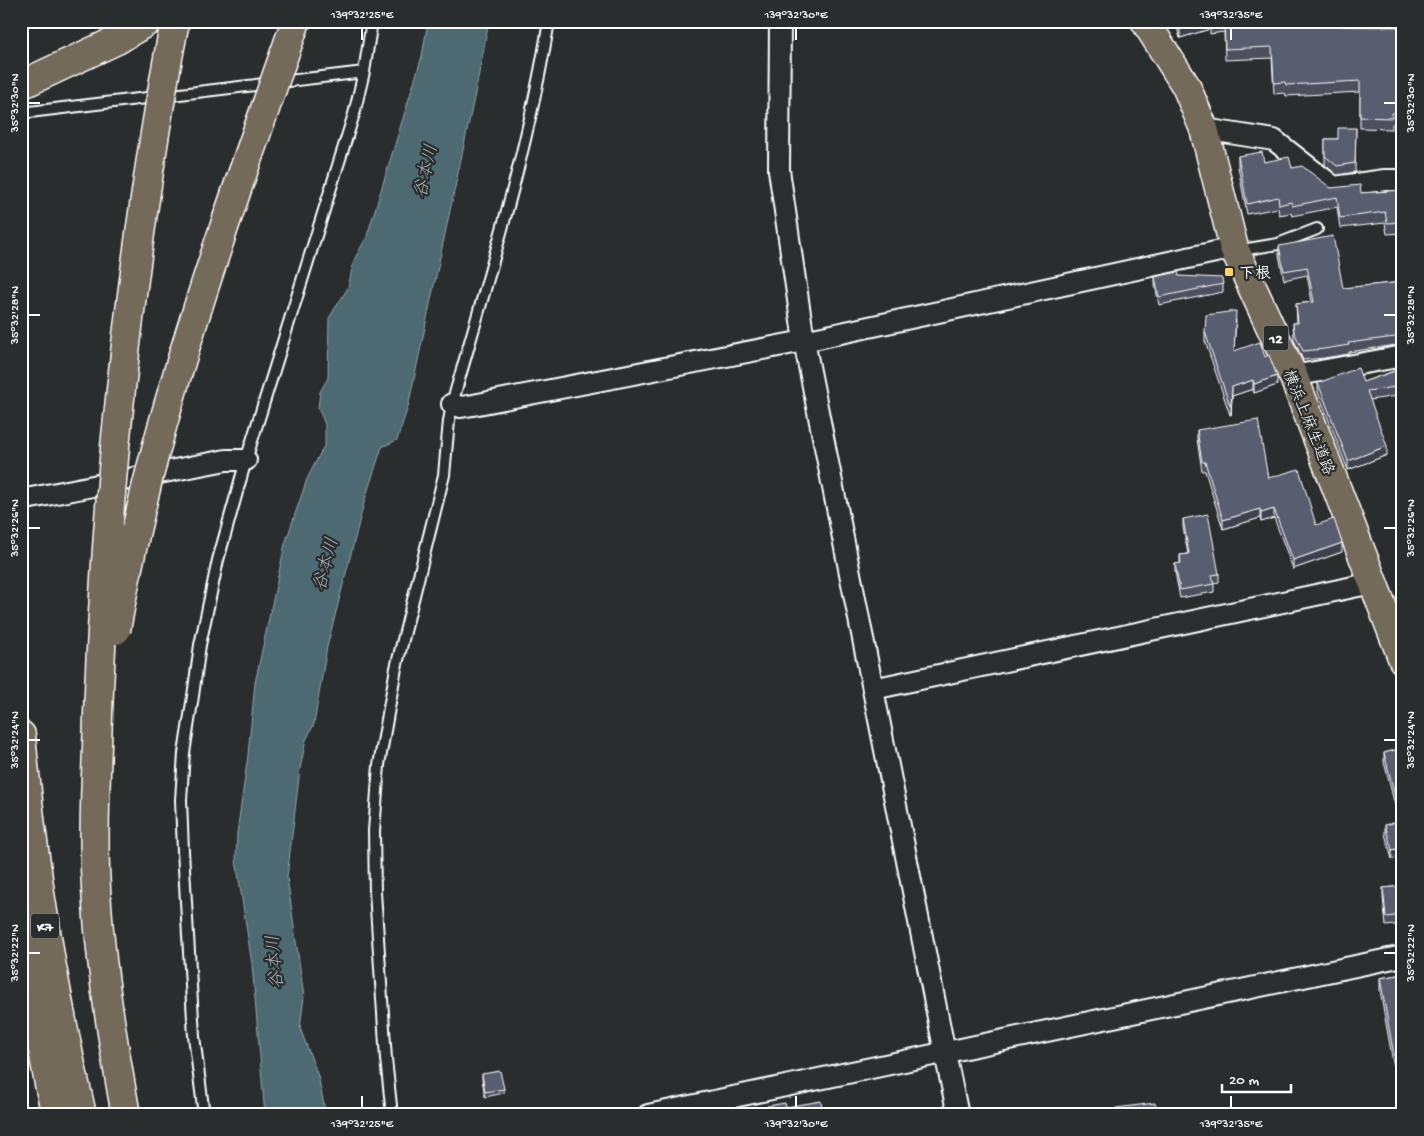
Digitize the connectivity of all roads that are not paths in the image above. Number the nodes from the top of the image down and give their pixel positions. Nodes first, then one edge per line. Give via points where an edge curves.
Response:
1 (111, 21) edge
2 (148, 21) edge
3 (175, 21) edge
4 (296, 21) edge
5 (372, 21) edge
6 (549, 21) edge
7 (780, 21) edge
8 (1145, 21) edge
9 (364, 72) junction
10 (21, 84) edge
11 (21, 113) edge
12 (1204, 129) junction
13 (1403, 180) edge
14 (1317, 229) dead end
15 (1235, 249) junction
16 (804, 341) junction
17 (1403, 356) edge
18 (1294, 378) junction
19 (452, 404) junction
20 (246, 460) junction
21 (21, 500) edge
22 (1372, 583) junction
23 (1403, 660) edge
24 (873, 689) junction
25 (21, 735) edge
26 (96, 780) junction
27 (21, 928) edge
28 (1403, 956) edge
29 (945, 1053) junction
30 (56, 1115) edge
31 (82, 1115) edge
32 (126, 1115) edge
33 (204, 1115) edge
34 (392, 1115) edge
35 (648, 1115) edge
36 (958, 1115) edge

1 - 10 main road
2 - 10 main road via 118,40
3 - 26 main road, bridge via 144,202 124,360 107,530
4 - 26 main road, bridge via 185,348 156,450 113,645
5 - 9 lane
6 - 19 lane via 527,132
7 - 16 street via 779,170
8 - 12 main road, 横浜上麻生道路 / 12 via 1186,86
9 - 11 lane
9 - 20 lane via 330,194
12 - 13 street via 1274,140 1334,187
12 - 15 main road, 横浜上麻生道路 / 12
14 - 15 lane via 1278,244
15 - 16 street
15 - 18 main road, 横浜上麻生道路 / 12
16 - 19 street via 473,405 461,407
16 - 24 street
17 - 18 street
18 - 22 main road, 横浜上麻生道路 / 12
19 - 34 lane via 444,475 396,668 378,765 375,892
20 - 21 street via 226,460
20 - 33 lane via 218,560 200,645 184,753 182,851 194,1036
22 - 23 main road, 横浜上麻生道路 / 12
22 - 24 street
24 - 29 street
25 - 31 main road, K7 via 45,928
26 - 32 main road, bridge via 95,868 102,962
27 - 30 main road, K7
28 - 29 street
29 - 35 street
29 - 36 street

